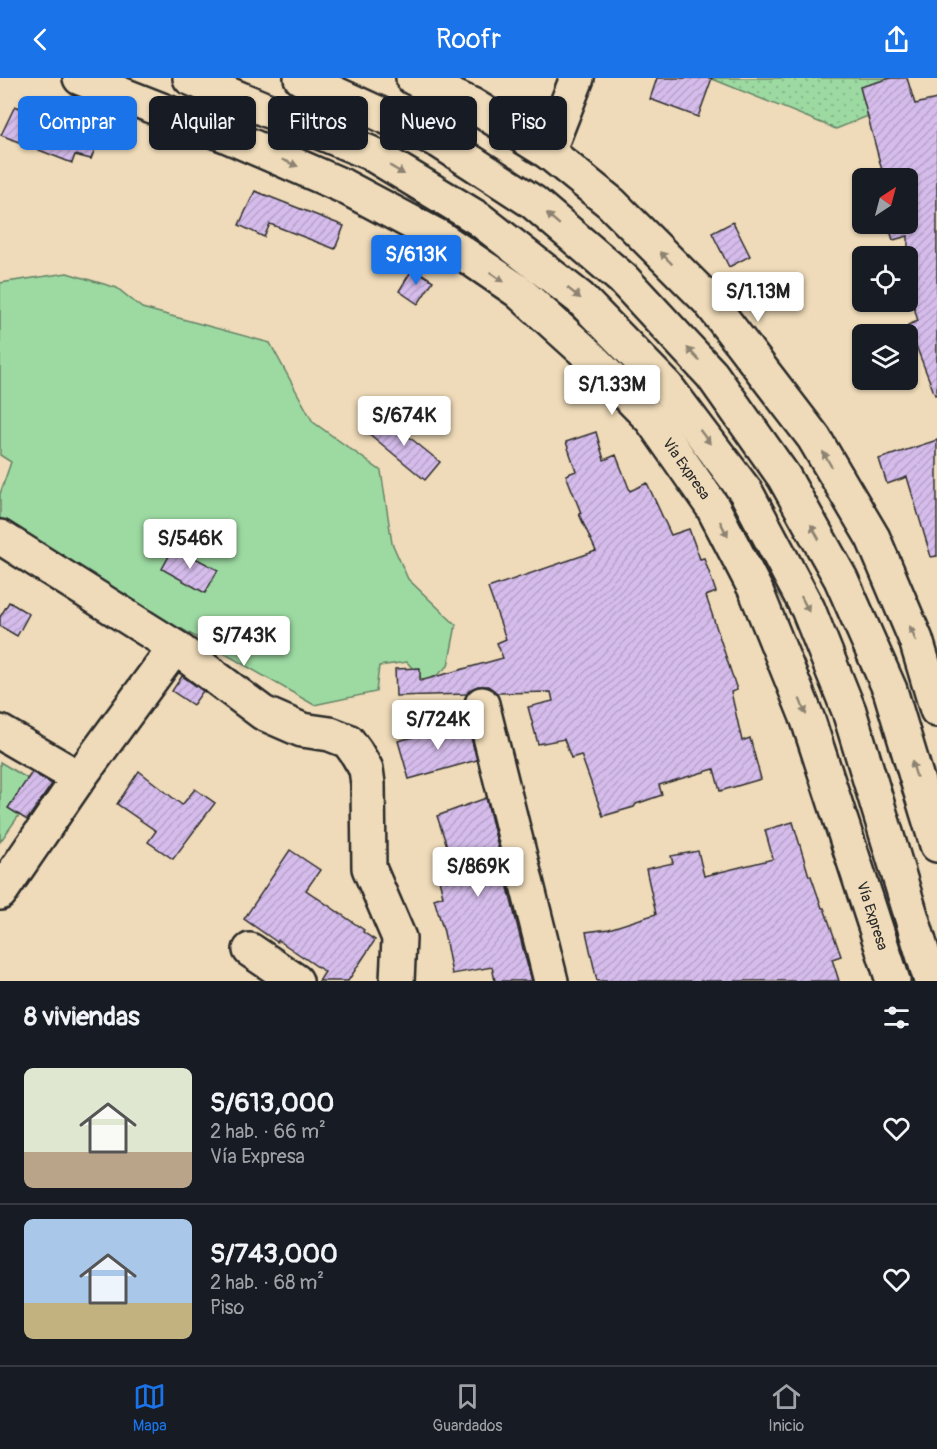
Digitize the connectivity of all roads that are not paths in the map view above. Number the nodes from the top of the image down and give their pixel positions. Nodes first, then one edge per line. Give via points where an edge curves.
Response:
1 (80, 78) edge
2 (190, 78) edge
3 (301, 78) edge
4 (413, 78) edge
5 (577, 78) edge
6 (548, 152) junction
7 (0, 537) edge
8 (175, 647) junction
9 (482, 704) dead end
10 (937, 710) edge
11 (0, 732) edge
12 (79, 778) junction
13 (937, 845) edge
14 (0, 893) edge
15 (250, 950) dead end
16 (925, 971) edge
17 (296, 981) edge
18 (397, 981) edge
19 (551, 981) edge
20 (893, 981) edge

1 -> 20 main road, Vía Expresa via 343,186 439,237 518,291 652,420 712,506 756,591 808,720
2 -> 16 main road via 370,153 479,219 580,298 666,386 746,492 808,609 849,711
13 -> 3 main road via 890,690 841,579 784,477 712,375 623,279 533,202 439,141
4 - 6 main road via 472,105
5 - 6 main road
10 -> 6 main road via 916,640 873,538 814,438 709,302 611,203
7 - 8 main road
8 - 12 main road
8 - 18 main road via 263,713 302,730 348,741 356,752 366,768 368,784 369,868 399,938
9 - 19 main road
11 - 12 main road
12 - 14 main road
15 - 17 main road

